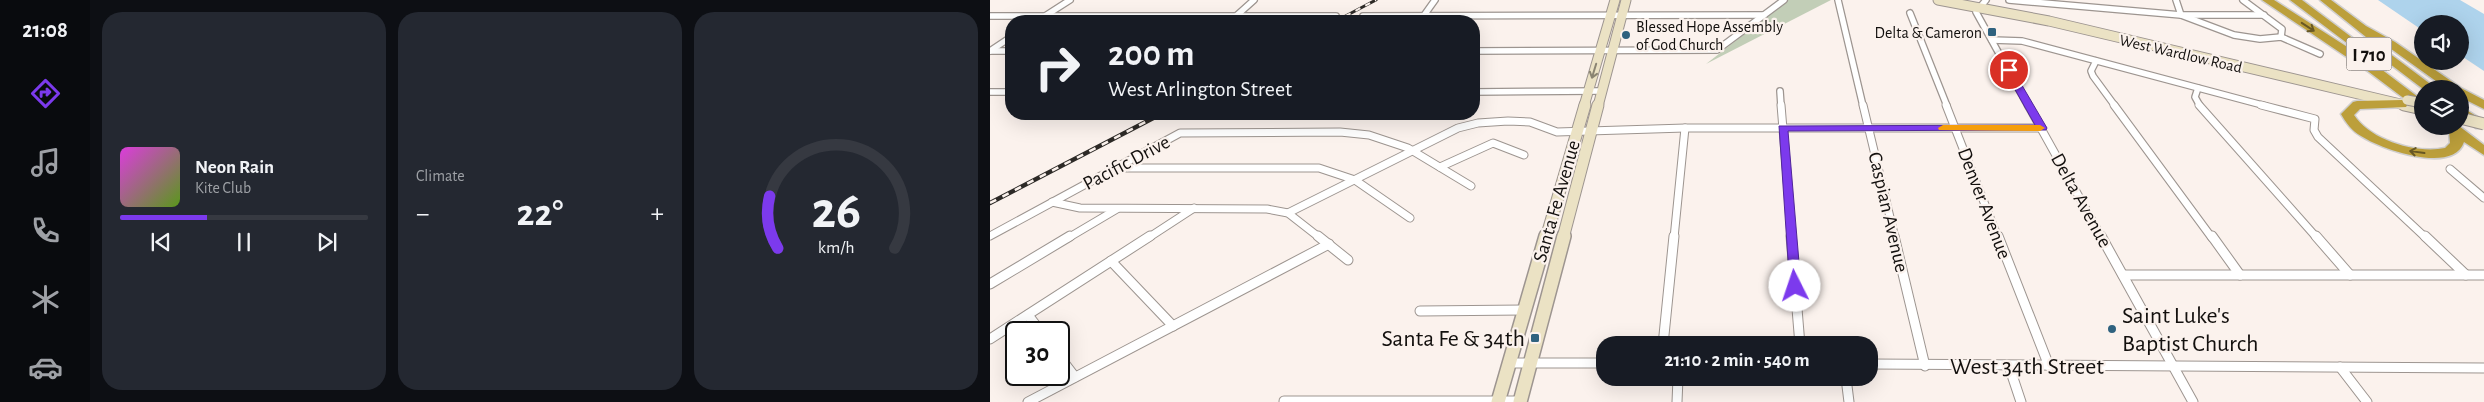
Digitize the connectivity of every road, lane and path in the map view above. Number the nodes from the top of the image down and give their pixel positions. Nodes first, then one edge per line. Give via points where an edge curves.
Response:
1 (1070, 0) edge
2 (1254, 0) edge
3 (1435, 0) edge
4 (1615, 0) edge
5 (1626, 0) edge
6 (1784, 0) edge
7 (1838, 0) edge
8 (1938, 0) edge
9 (1966, 0) edge
10 (2009, 0) edge
11 (2176, 0) edge
12 (2243, 0) edge
13 (2267, 0) edge
14 (2289, 0) edge
15 (2326, 0) edge
16 (2302, 2) edge
17 (1982, 3) edge
18 (2086, 3) edge
19 (1910, 13) dead end
20 (1046, 15) edge
21 (1237, 15) edge
22 (1425, 15) edge
23 (1764, 15) junction
24 (2181, 15) junction
25 (2264, 15) junction
26 (990, 16) edge
27 (1005, 16) edge
28 (1480, 16) edge
29 (1610, 16) junction
30 (1622, 16) junction
31 (2363, 29) junction
32 (2281, 37) junction
33 (1992, 40) junction
34 (1005, 41) edge
35 (990, 51) edge
36 (1005, 51) edge
37 (1480, 51) edge
38 (1600, 51) junction
39 (1613, 51) junction
40 (2320, 54) dead end
41 (2096, 61) junction
42 (2395, 62) junction
43 (2419, 80) edge
44 (2443, 80) edge
45 (2198, 88) junction
46 (2414, 89) edge
47 (1588, 91) junction
48 (1602, 91) junction
49 (1780, 91) dead end
50 (990, 92) edge
51 (1005, 92) edge
52 (1480, 92) edge
53 (2469, 97) edge
54 (2414, 101) edge
55 (2405, 102) junction
56 (2414, 104) edge
57 (2484, 105) edge
58 (2469, 114) edge
59 (2469, 117) edge
60 (2484, 118) edge
61 (2469, 124) edge
62 (2484, 124) edge
63 (1686, 128) junction
64 (1783, 128) junction
65 (1869, 128) junction
66 (1956, 128) junction
67 (2042, 128) junction
68 (2484, 128) edge
69 (1592, 129) junction
70 (1577, 130) junction
71 (2469, 132) edge
72 (2457, 135) edge
73 (2467, 135) edge
74 (2484, 141) edge
75 (1414, 151) junction
76 (2484, 151) edge
77 (1524, 155) dead end
78 (1440, 167) junction
79 (1112, 168) junction
80 (2450, 169) dead end
81 (1355, 180) junction
82 (1471, 186) dead end
83 (2484, 198) edge
84 (1052, 202) junction
85 (1194, 208) junction
86 (1117, 209) junction
87 (1288, 213) junction
88 (1410, 218) dead end
89 (990, 236) edge
90 (1329, 244) junction
91 (1348, 260) dead end
92 (1111, 261) junction
93 (2123, 275) junction
94 (2240, 275) junction
95 (2350, 275) junction
96 (2466, 275) junction
97 (2484, 275) edge
98 (990, 284) edge
99 (1523, 310) junction
100 (1543, 310) junction
101 (1420, 311) dead end
102 (1028, 314) junction
103 (1033, 321) edge
104 (1173, 326) junction
105 (1664, 336) edge
106 (1799, 336) edge
107 (990, 338) edge
108 (1530, 362) junction
109 (1509, 363) junction
110 (1596, 363) edge
111 (1878, 364) edge
112 (1925, 366) junction
113 (2009, 366) junction
114 (2049, 366) junction
115 (2174, 367) junction
116 (2340, 367) junction
117 (2484, 368) edge
118 (1070, 370) edge
119 (1075, 377) junction
120 (1678, 386) edge
121 (1847, 386) edge
122 (1284, 401) dead end
123 (1028, 402) edge
124 (1375, 402) edge
125 (1498, 402) edge
126 (1520, 402) edge
127 (1677, 402) edge
128 (1849, 402) edge
129 (2021, 402) edge
130 (2193, 402) edge
131 (2367, 402) edge

1 - 20 street
2 - 21 street
3 - 22 street
4 - 29 main road, Santa Fe Avenue
5 - 30 main road, Santa Fe Avenue
6 - 23 street
7 - 65 street, Caspian Avenue
8 - 17 main road, West Wardlow Road
9 - 17 main road, West Wardlow Road
10 - 18 street
11 - 24 street
12 - 25 street
13 -> 54 highway via 2373,69
14 - 16 highway
15 - 31 highway
16 - 42 highway, I 710
16 - 46 highway, I 710
17 - 33 street, Delta Avenue via 1976,12
17 - 55 main road, West Wardlow Road
18 - 24 street
19 - 66 street, Denver Avenue
23 - 30 street
23 - 39 street via 1717,50
24 - 25 street
24 - 32 street via 2234,35 2260,39
25 - 32 street via 2282,29
26 - 27 street
28 - 29 street
29 - 30 street
29 - 38 main road, Santa Fe Avenue
30 - 39 main road, Santa Fe Avenue
31 - 42 highway
31 - 44 highway
32 - 40 street
33 - 41 street via 2022,41
33 - 67 street, Delta Avenue
34 - 35 street
35 - 36 street
37 - 38 street
38 - 39 street
38 -> 47 main road, Santa Fe Avenue
39 - 48 main road, Santa Fe Avenue
41 - 45 street
41 - 94 street via 2091,71 2093,76
42 - 43 highway, I 710
45 - 95 street via 2197,103
45 - 96 street via 2315,119 2314,130 2318,137
47 - 48 street
47 - 52 street
47 - 70 main road, Santa Fe Avenue
48 - 69 main road, Santa Fe Avenue
49 - 64 street
50 - 51 street
53 - 57 highway
55 - 56 main road, West Wardlow Road, bridge
72 -> 55 highway via 2458,144 2452,150 2439,153 2412,151 2362,133 2350,123 2347,114 2356,105
58 - 60 main road
59 - 68 highway
61 - 62 main road, bridge
63 - 64 street
63 - 69 street
63 - 105 street
64 - 65 street
64 - 106 street
65 - 66 street
65 - 112 street, Caspian Avenue
66 - 67 street
66 - 114 street, Denver Avenue
67 - 93 street, Delta Avenue
69 - 70 street
69 - 100 main road, Santa Fe Avenue
70 - 75 street via 1557,132 1530,122 1478,123 1458,128
70 - 99 main road, Santa Fe Avenue
71 - 74 highway
73 - 76 highway
75 - 78 street, Pacific Drive
75 - 79 street, Pacific Drive via 1387,139 1340,132 1192,132 1170,137
75 - 81 street
77 - 78 street via 1493,143
78 - 82 street, Pacific Drive
79 - 81 street via 1310,167
79 - 84 street, Pacific Drive
80 - 83 street
81 - 87 street
81 - 88 street
84 - 86 street via 1080,208
84 - 89 street, Pacific Drive
85 - 86 street
85 - 87 street via 1267,209
85 - 92 street
86 - 98 street
87 - 90 street
90 - 91 street
90 - 104 street
92 - 102 street
92 - 104 street
93 - 94 street
93 - 115 street, Delta Avenue
94 - 95 street
95 - 96 street
96 - 97 street
99 - 100 main road
99 - 101 street
99 - 109 main road, Santa Fe Avenue
100 - 108 main road, Santa Fe Avenue
102 - 103 street
102 - 107 street
104 - 119 street
108 - 109 street
108 - 110 street
108 - 126 main road, Santa Fe Avenue
109 - 125 main road, Santa Fe Avenue
111 - 112 street, West 34th Street
112 - 113 street, West 34th Street
113 - 114 street, West 34th Street
113 - 129 street
114 - 115 street, West 34th Street
115 - 116 street, West 34th Street
115 - 130 street, Delta Avenue
116 - 117 street, West 34th Street
116 - 131 street
118 - 119 street
119 - 123 street
120 - 127 street
121 - 128 street
122 - 124 street
124 - 125 street
125 - 126 street

